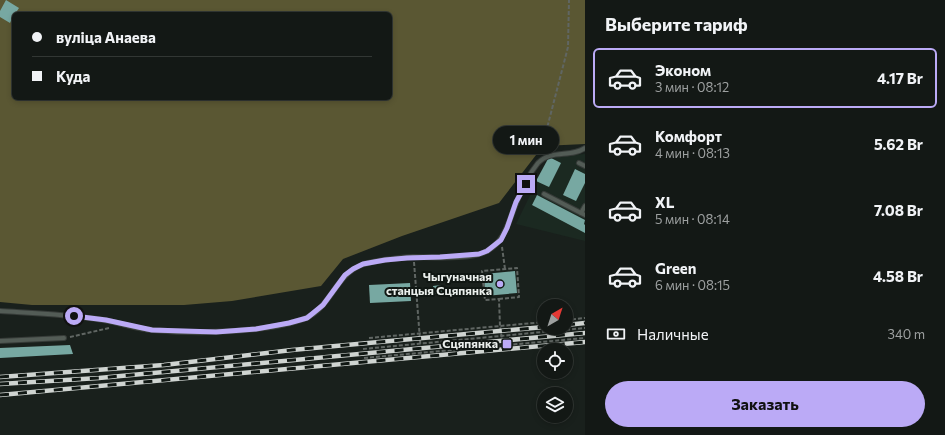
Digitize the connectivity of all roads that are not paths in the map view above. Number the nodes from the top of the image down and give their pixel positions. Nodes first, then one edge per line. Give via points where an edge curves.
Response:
1 (585, 148) edge
2 (579, 163) dead end
3 (585, 166) edge
4 (544, 194) dead end
5 (585, 206) edge
6 (583, 214) edge
7 (0, 311) edge
8 (64, 338) road end
9 (0, 341) edge

1 - 7 lane via 582,151 546,156 539,163 521,192 501,240 487,251 479,254 414,257 363,264 345,275 323,305 307,318 256,329 216,332 152,330 106,320
2 - 3 lane
4 - 6 lane
5 - 6 lane
8 - 9 lane

